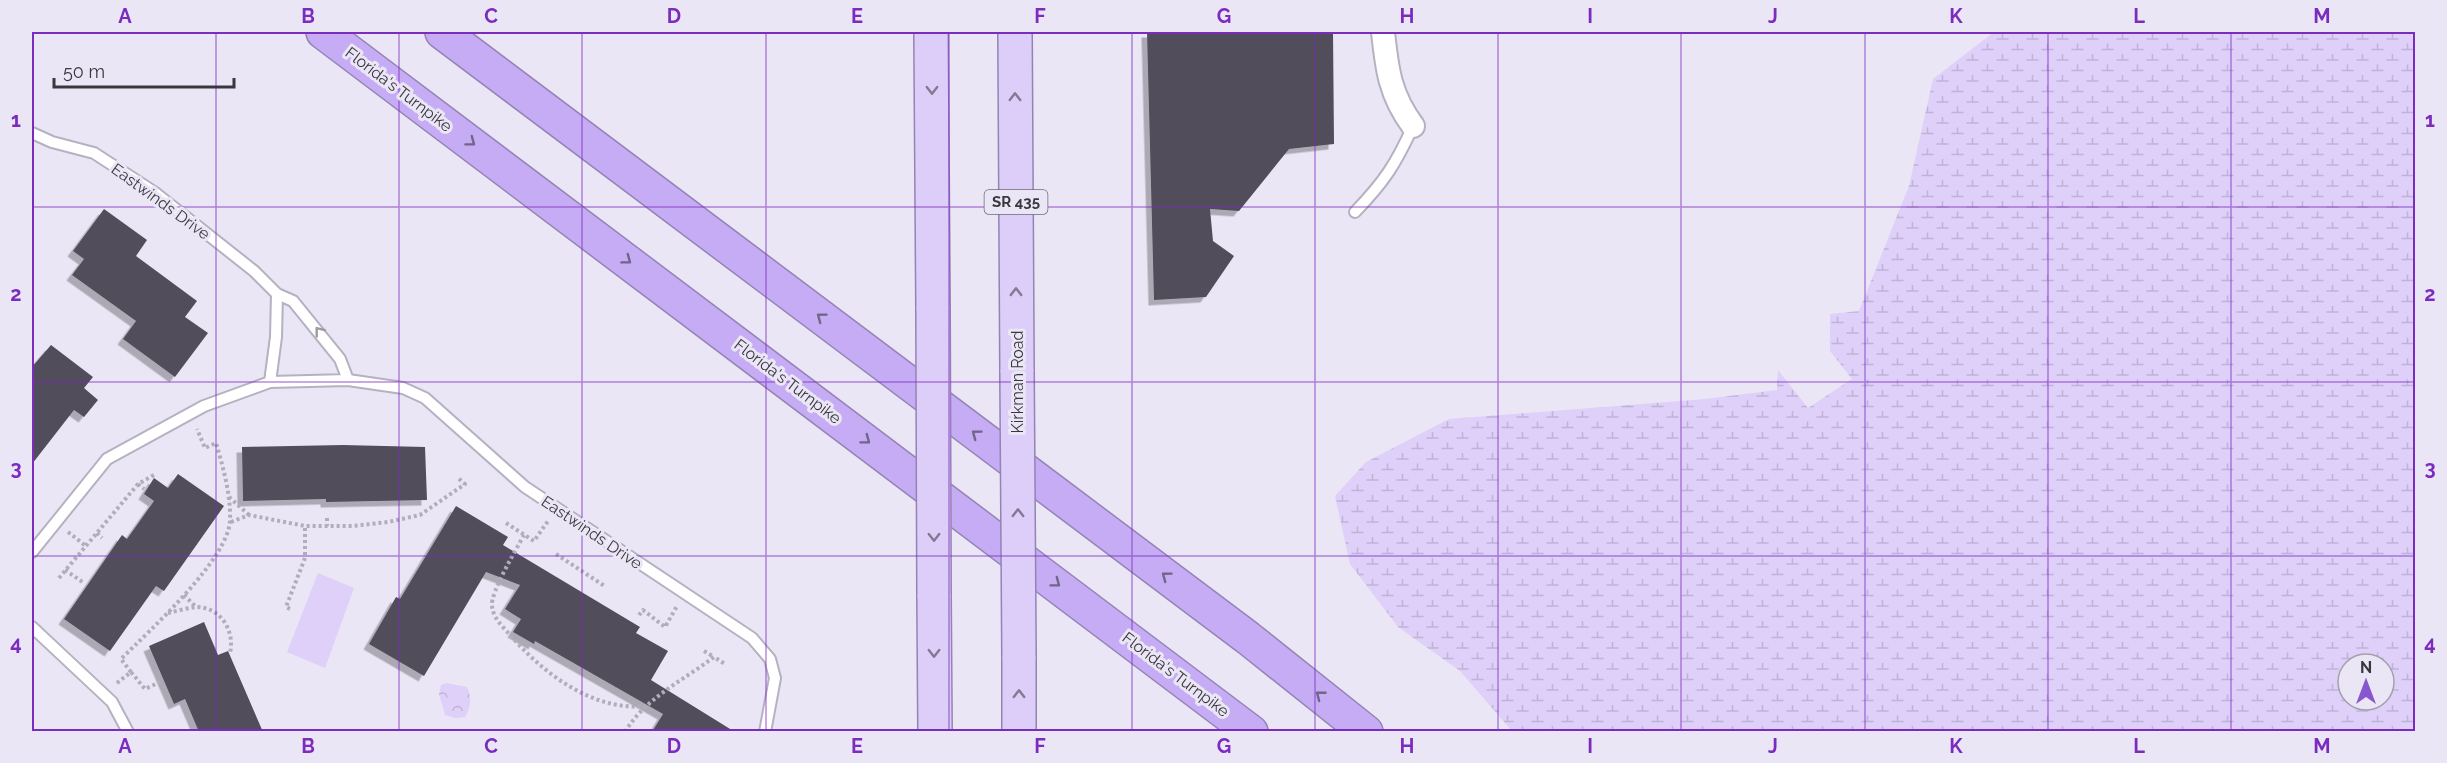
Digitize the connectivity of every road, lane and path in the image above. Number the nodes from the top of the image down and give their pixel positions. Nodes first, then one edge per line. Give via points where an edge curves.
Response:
1 (323, 32) edge
2 (442, 32) edge
3 (931, 32) edge
4 (1015, 32) edge
5 (1383, 32) edge
6 (1413, 126) joint
7 (32, 133) edge
8 (1355, 212) dead end
9 (277, 294) junction
10 (348, 380) junction
11 (270, 382) junction
12 (196, 429) dead end
13 (154, 475) dead end
14 (458, 478) dead end
15 (138, 484) junction
16 (144, 489) dead end
17 (228, 497) junction
18 (249, 515) junction
19 (327, 518) dead end
20 (548, 520) dead end
21 (231, 522) junction
22 (506, 523) dead end
23 (305, 526) junction
24 (327, 526) junction
25 (68, 531) dead end
26 (97, 533) junction
27 (524, 535) junction
28 (102, 538) dead end
29 (86, 546) junction
30 (32, 552) edge
31 (556, 554) dead end
32 (65, 570) junction
33 (59, 578) dead end
34 (84, 583) dead end
35 (606, 587) dead end
36 (184, 596) junction
37 (677, 606) dead end
38 (196, 607) junction
39 (290, 609) dead end
40 (168, 613) junction
41 (639, 615) dead end
42 (32, 627) edge
43 (704, 651) dead end
44 (230, 653) dead end
45 (714, 657) junction
46 (725, 664) dead end
47 (131, 672) junction
48 (162, 681) dead end
49 (114, 686) dead end
50 (645, 706) junction
51 (128, 732) edge
52 (625, 732) edge
53 (765, 732) edge
54 (935, 732) edge
55 (1019, 732) edge
56 (1251, 732) edge
57 (1366, 732) edge

1 -> 56 highway, Florida's Turnpike
57 -> 2 highway via 1238,631
3 -> 54 main road, bridge
55 -> 4 main road, Kirkman Road / SR 435, bridge
5 - 6 street via 1392,89
6 - 8 lane via 1399,158
7 - 9 lane, Eastwinds Drive via 94,153 154,192 254,271
10 -> 9 lane, Eastwinds Drive via 340,358 310,320 292,301
9 - 11 lane
10 - 11 lane, Eastwinds Drive
10 - 53 lane, Eastwinds Drive via 403,388 425,398 525,487 752,638 770,659 775,678
11 - 30 lane, Eastwinds Drive via 204,406 108,459
12 - 17 path via 205,448 216,443
13 - 15 path
14 - 24 path via 465,484 420,515 388,522
15 - 16 path
15 - 26 path
17 - 18 path
17 - 21 path
18 - 21 path
18 - 23 path
19 - 24 path
20 - 27 path via 534,541
21 - 36 path via 210,566
22 - 27 path
23 - 24 path
23 - 39 path via 305,558 286,607
25 - 29 path
26 - 28 path
26 - 29 path
27 - 50 path via 492,598 495,617 546,672 562,683 615,704
29 - 32 path
31 - 35 path
32 - 33 path
32 - 34 path
36 - 38 path
36 - 40 path
37 - 41 path via 666,627 643,610
38 - 40 path
38 - 44 path via 220,616 228,627
40 - 47 path via 121,659
42 - 51 lane via 112,702
43 - 45 path
45 - 46 path
45 - 50 path
47 - 48 path via 145,689
47 - 49 path
50 - 52 path

